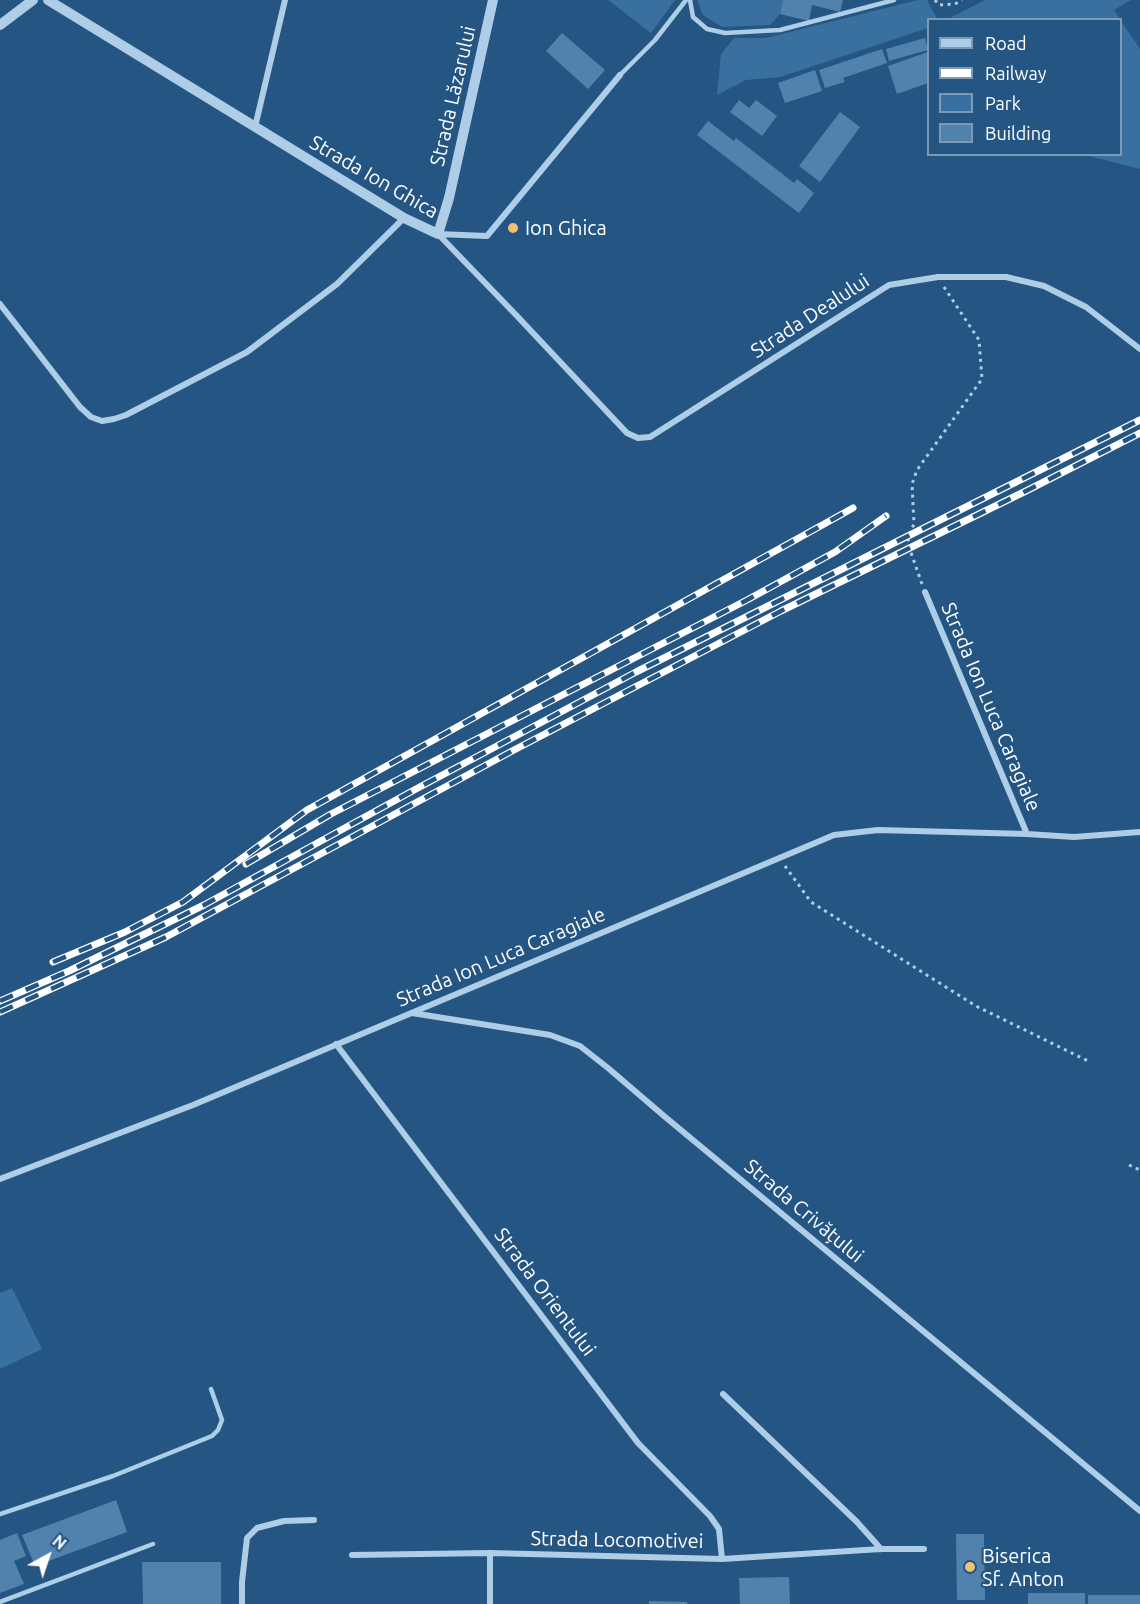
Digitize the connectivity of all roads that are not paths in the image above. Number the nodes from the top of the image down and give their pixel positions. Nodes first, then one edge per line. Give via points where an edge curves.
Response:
1 (33, 0) edge
2 (48, 0) edge
3 (285, 0) edge
4 (493, 0) edge
5 (688, 0) edge
6 (894, 0) edge
7 (0, 26) edge
8 (620, 75) joint
9 (255, 127) junction
10 (404, 218) junction
11 (438, 234) junction
12 (0, 304) edge
13 (1140, 349) edge
14 (638, 438) joint
15 (925, 592) road end
16 (1140, 832) edge
17 (1027, 834) junction
18 (411, 1013) junction
19 (336, 1044) junction
20 (0, 1179) edge
21 (211, 1389) dead end
22 (723, 1394) dead end
23 (1140, 1511) edge
24 (0, 1514) edge
25 (314, 1520) dead end
26 (153, 1544) dead end
27 (881, 1549) junction
28 (924, 1549) dead end
29 (490, 1553) junction
30 (352, 1556) dead end
31 (722, 1559) junction
32 (0, 1602) edge
33 (242, 1604) edge
34 (490, 1604) edge

1 - 7 street
2 - 9 street, Strada Ion Ghica
3 - 9 street
4 - 11 street, Strada Lăzarului
5 - 6 lane via 693,18 707,29 725,33 780,30
5 - 8 lane
8 - 11 street via 487,236
9 - 10 street, Strada Ion Ghica
10 - 11 street, Strada Ion Ghica
10 - 12 street via 337,284 247,352 114,419 102,421 91,417 80,406
11 - 14 street, Strada Ion Ghica via 627,433
13 - 14 street, Strada Dealului via 1086,307 1044,286 1006,278 938,278 889,285 650,438
15 - 17 street, Strada Ion Luca Caragiale
16 - 17 street, Strada Ion Luca Caragiale via 1074,837
17 - 18 street, Strada Ion Luca Caragiale via 878,830 834,835
18 - 19 street, Strada Ion Luca Caragiale
18 - 23 street, Strada Crivățului via 550,1035 580,1046
19 - 20 street, Strada Ion Luca Caragiale via 193,1105
19 - 31 street, Strada Orientului via 638,1443 710,1516 719,1529
21 - 24 lane via 222,1420 212,1436 113,1476
22 - 27 street
25 - 33 street via 275,1523 257,1528 247,1538
26 - 32 lane
27 - 28 street, Strada Locomotivei
27 - 31 street, Strada Locomotivei
29 - 30 street, Strada Locomotivei
29 - 31 street, Strada Locomotivei
29 - 34 street

